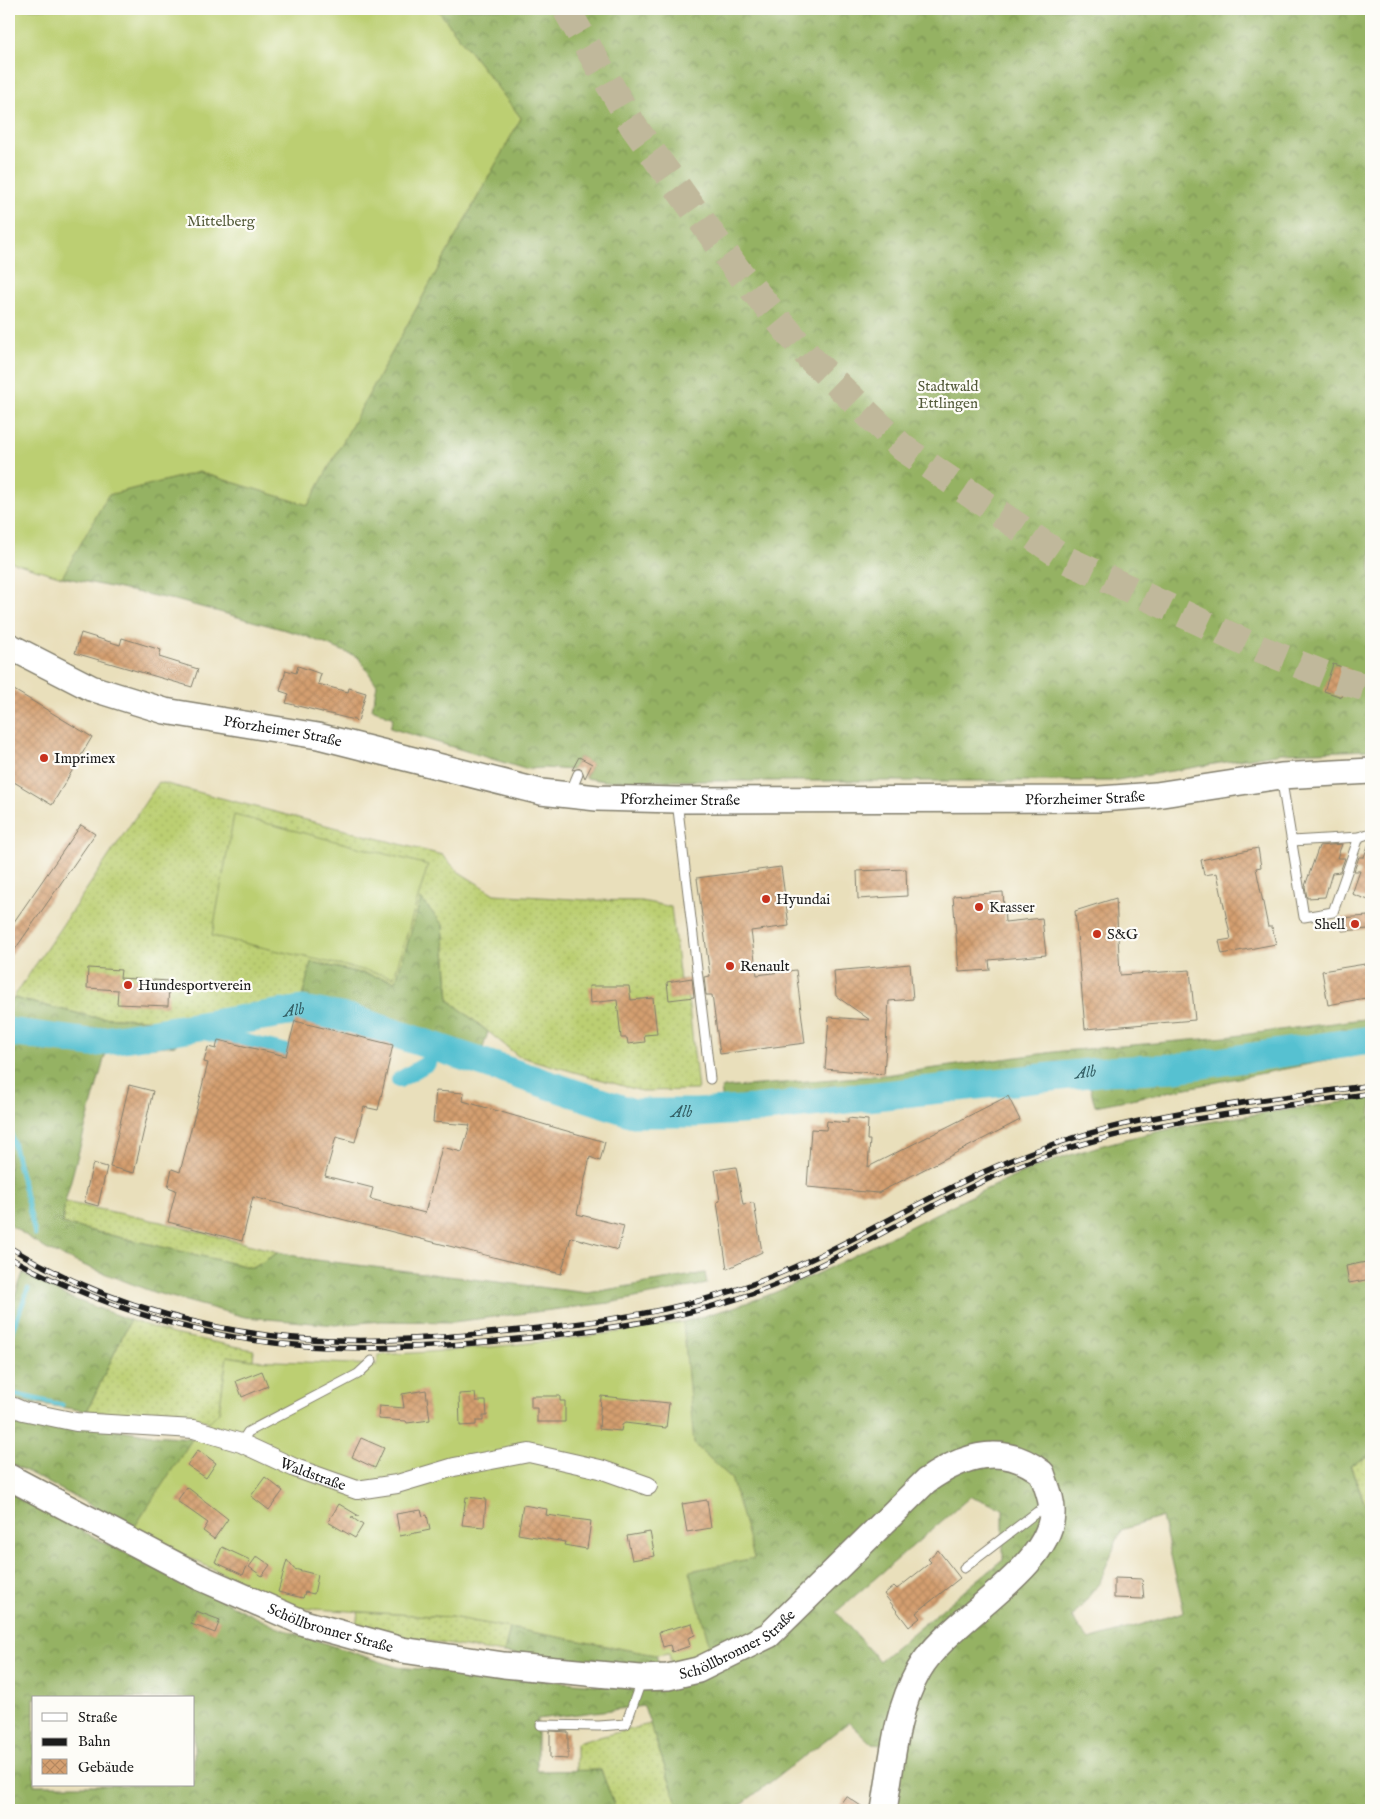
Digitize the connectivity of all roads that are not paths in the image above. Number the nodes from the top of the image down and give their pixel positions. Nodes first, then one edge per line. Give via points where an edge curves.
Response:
1 (9, 646) edge
2 (1371, 771) edge
3 (1281, 776) junction
4 (677, 800) junction
5 (1371, 833) edge
6 (1359, 837) junction
7 (1292, 841) junction
8 (710, 1079) dead end
9 (372, 1361) dead end
10 (9, 1405) edge
11 (241, 1443) junction
12 (9, 1477) edge
13 (648, 1486) dead end
14 (1052, 1504) junction
15 (964, 1568) dead end
16 (640, 1678) junction
17 (542, 1725) dead end
18 (884, 1810) edge

1 - 4 main road, Pforzheimer Straße via 92,688 165,711 318,736 518,788 573,784
2 - 3 main road, Pforzheimer Straße
3 - 4 main road, Pforzheimer Straße via 1156,795 1100,799
3 - 7 lane
4 - 8 lane
5 - 6 lane
6 - 7 lane
6 - 7 lane via 1333,912 1304,917
9 - 11 lane via 358,1374 248,1432
10 - 11 street, Waldstraße via 76,1422 194,1429
11 - 13 street, Waldstraße via 295,1468 357,1490 397,1484 454,1467 529,1453 600,1469
12 - 16 main road, Schöllbronner Straße via 199,1577 304,1623 402,1650 504,1665
14 - 15 lane
14 - 16 main road, Schöllbronner Straße via 1042,1474 1019,1460 991,1454 950,1464 926,1481 769,1635 698,1670 668,1677
14 - 18 main road, Schöllbronner Straße via 1052,1517 1043,1541 1023,1569 951,1630 919,1670 902,1711
16 - 17 lane via 626,1724

